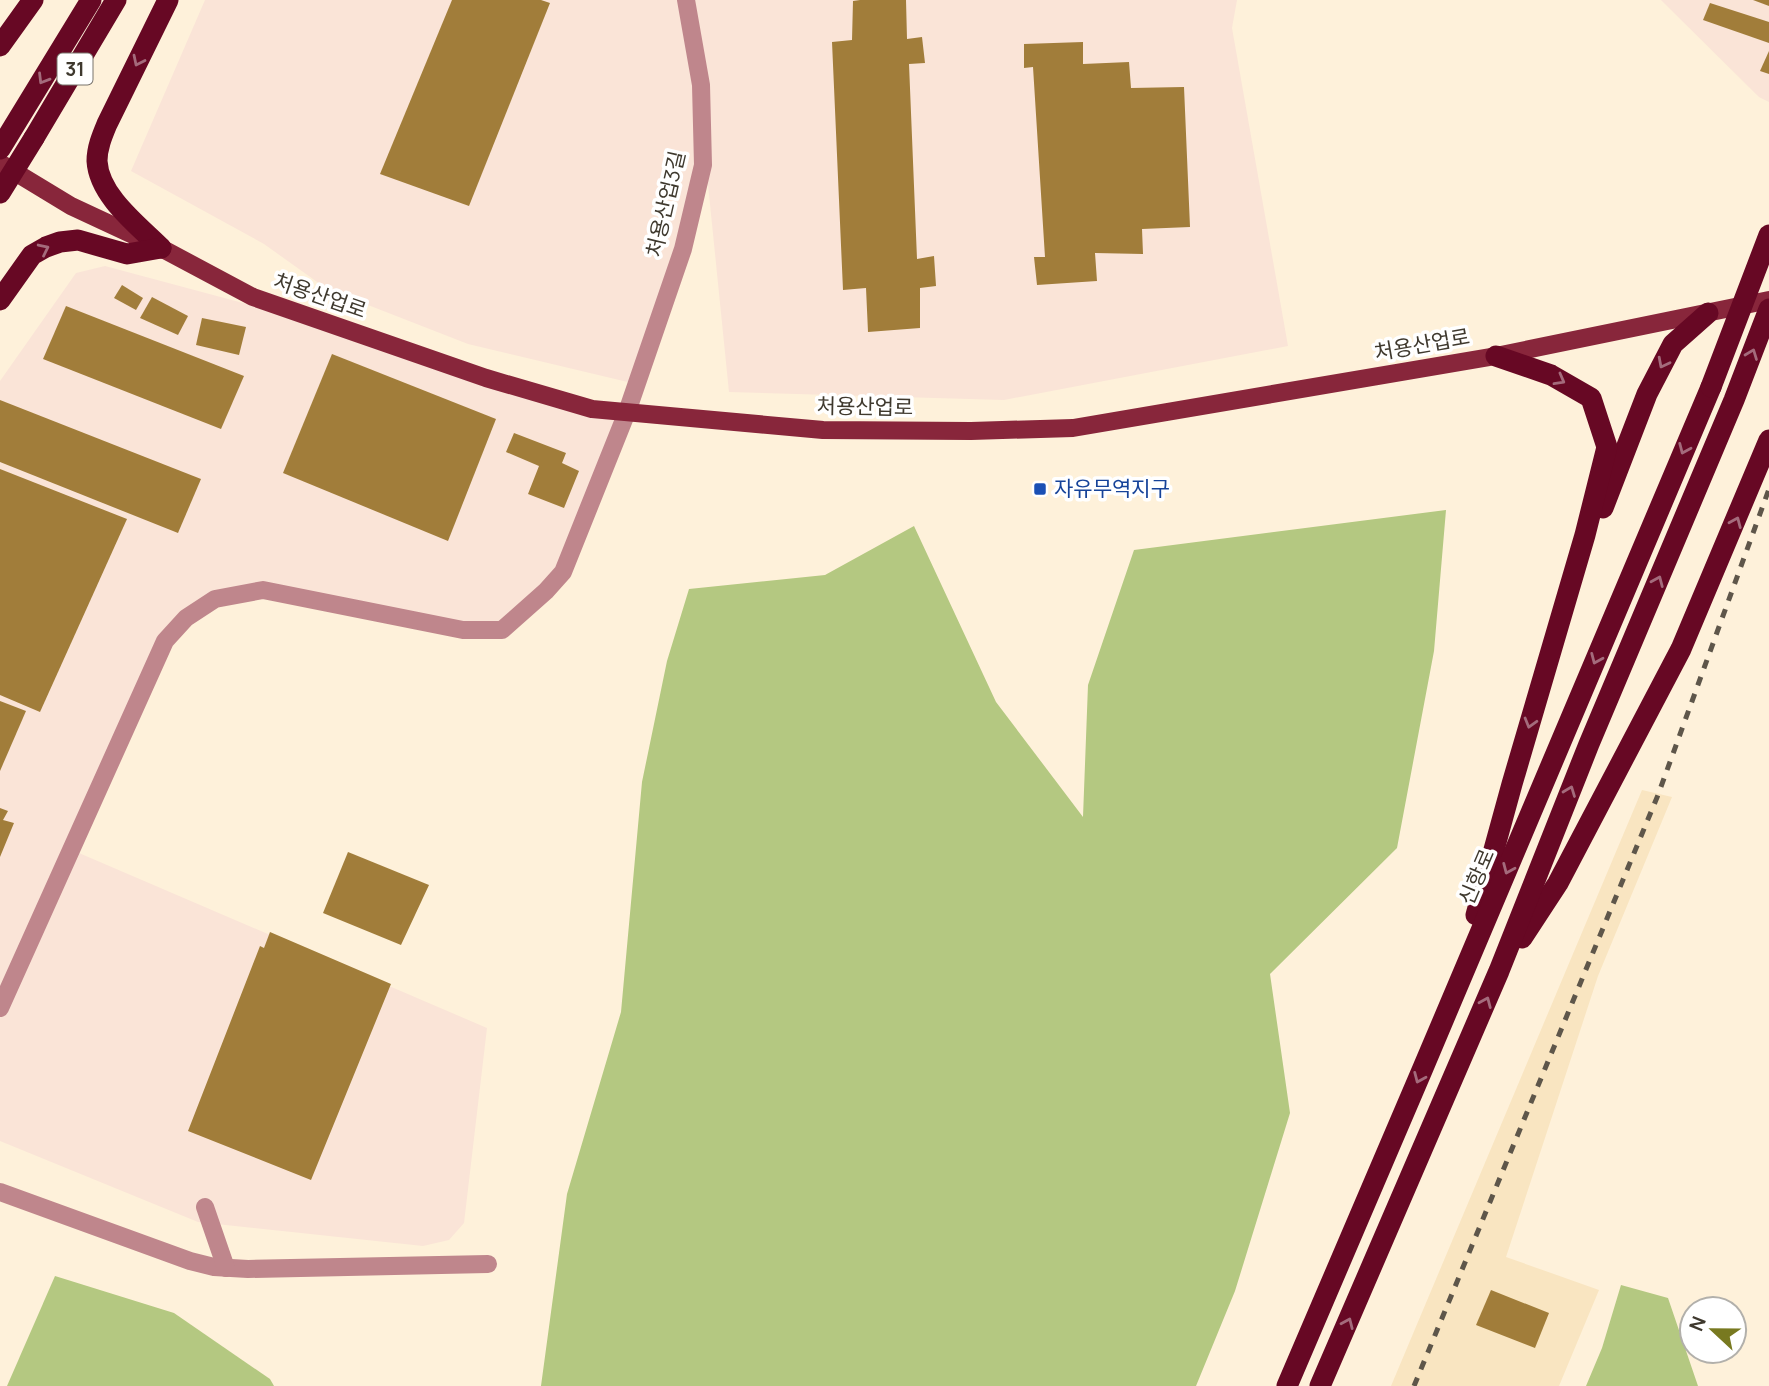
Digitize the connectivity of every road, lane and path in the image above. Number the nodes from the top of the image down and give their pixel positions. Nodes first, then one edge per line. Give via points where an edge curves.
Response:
1 (33, 0) edge
2 (90, 0) edge
3 (116, 0) edge
4 (168, 0) edge
5 (686, 0) edge
6 (0, 46) edge
7 (0, 149) edge
8 (0, 163) edge
9 (0, 193) edge
10 (1769, 235) edge
11 (161, 248) junction
12 (0, 300) edge
13 (1769, 300) edge
14 (1769, 309) edge
15 (1708, 313) junction
16 (1496, 356) junction
17 (627, 412) junction
18 (1769, 440) edge
19 (1559, 624) junction
20 (1499, 971) junction
21 (1452, 999) junction
22 (0, 1008) edge
23 (0, 1192) edge
24 (205, 1207) dead end
25 (488, 1264) dead end
26 (226, 1268) junction
27 (1287, 1386) edge
28 (1320, 1386) edge

1 - 6 highway
2 -> 7 highway, 31
3 - 9 highway, 31, bridge
4 -> 11 highway via 107,124 97,159 99,176 118,206
5 - 17 street, 처용산업3길 via 701,85 703,165 682,249
8 - 11 main road, 처용산업로 via 71,206
10 -> 21 highway, 신항로, bridge via 1711,387
12 -> 11 highway via 32,255 60,242 78,240 127,254
11 - 17 main road, 처용산업로 via 253,297 486,378 592,409
13 - 15 main road, 처용산업로
20 -> 14 highway
15 - 16 main road, 처용산업로
15 -> 19 highway via 1673,344 1647,394
16 - 17 main road, 처용산업로 via 1073,428 822,430
16 -> 19 highway via 1552,375 1591,398 1607,447
17 - 22 street, 처용산업3길 via 563,572 502,630 463,630 263,590 215,599 186,618 165,641
20 -> 18 highway via 1558,883 1681,649
19 -> 21 highway
28 -> 20 highway
21 -> 27 highway, 신항로
23 - 26 street via 190,1261
24 - 26 street
25 - 26 street

